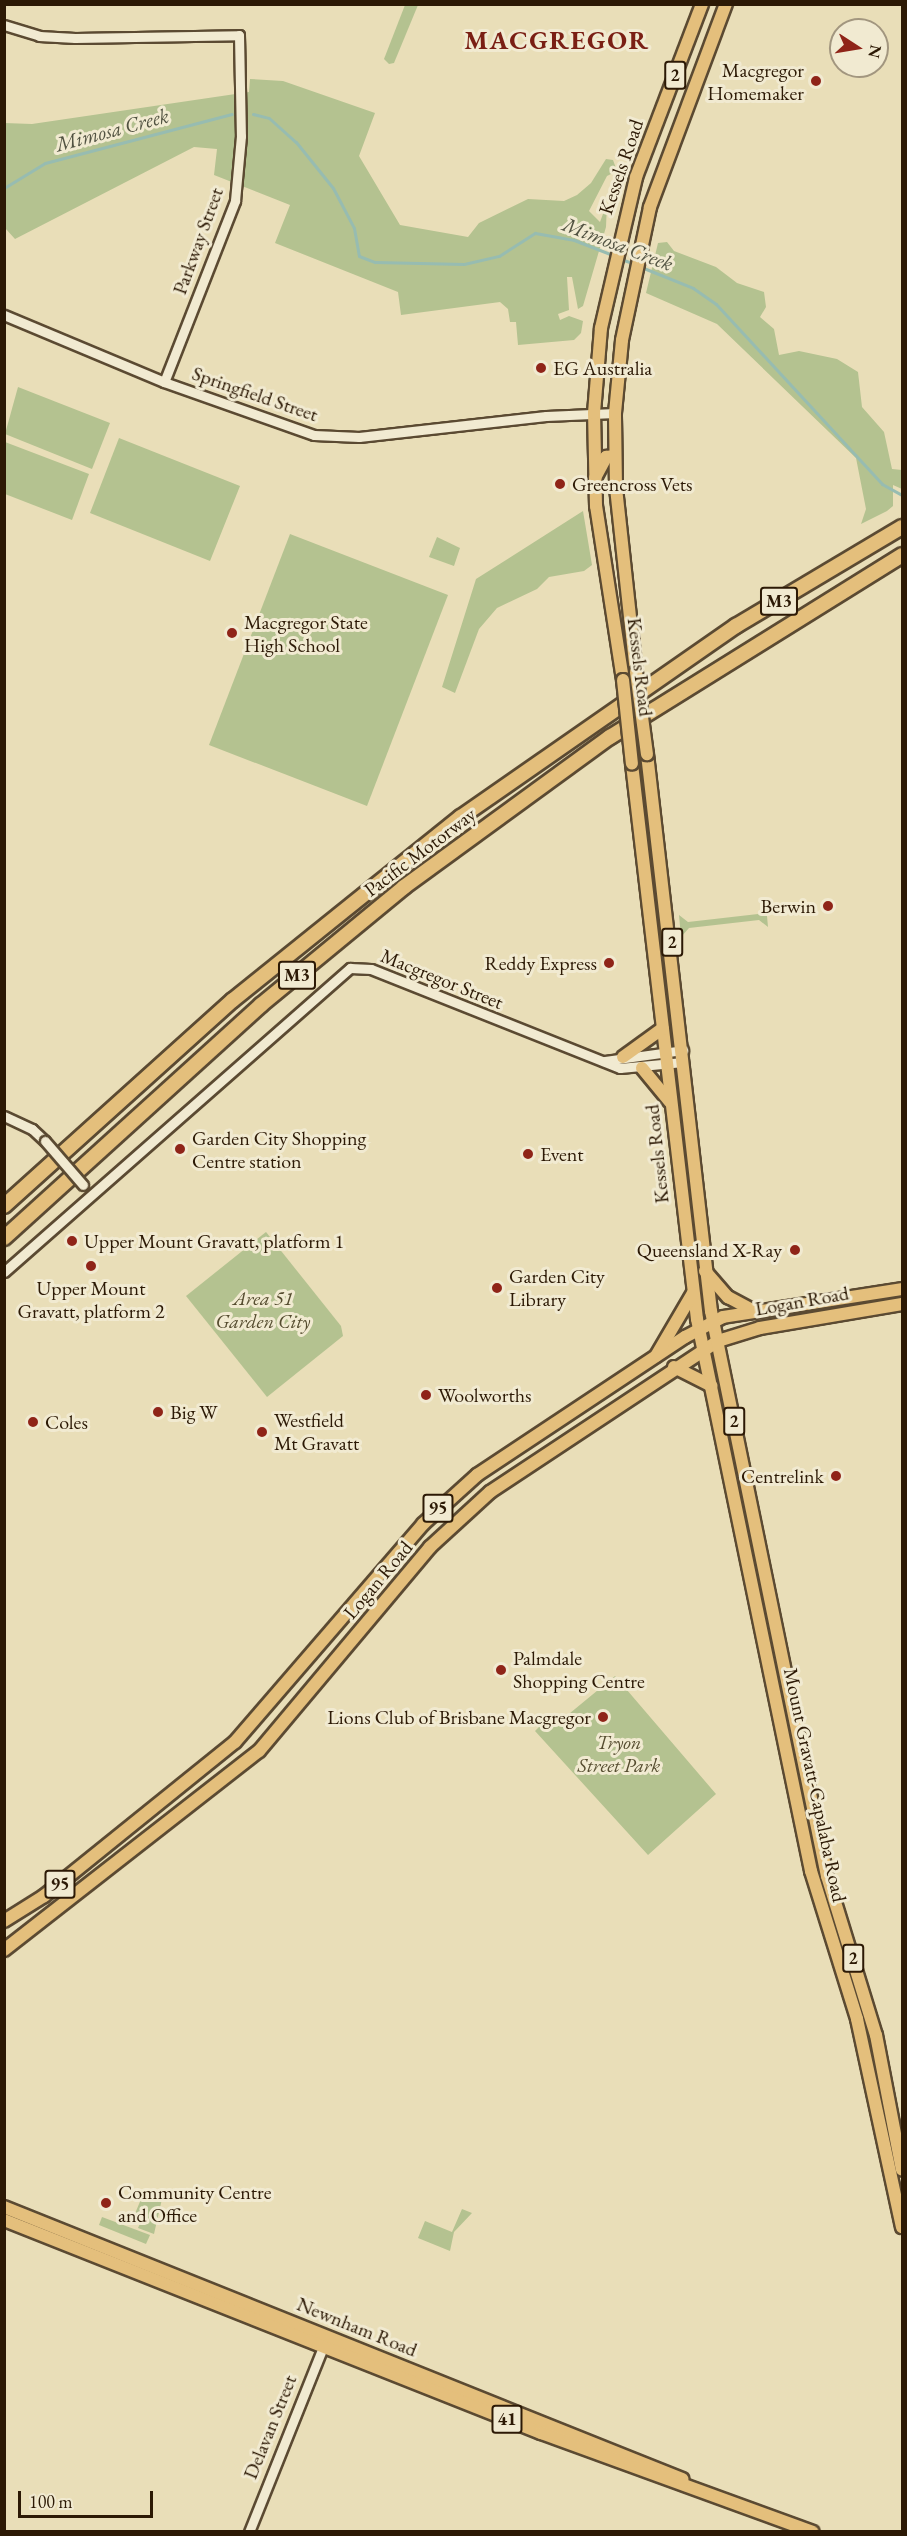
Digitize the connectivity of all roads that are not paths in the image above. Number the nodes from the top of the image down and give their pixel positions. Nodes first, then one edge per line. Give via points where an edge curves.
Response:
1 (702, 4) edge
2 (726, 4) edge
3 (4, 25) edge
4 (4, 315) edge
5 (164, 382) junction
6 (594, 413) junction
7 (615, 413) junction
8 (615, 456) junction
9 (595, 478) junction
10 (903, 527) edge
11 (903, 555) edge
12 (663, 1028) junction
13 (666, 1052) junction
14 (683, 1056) junction
15 (623, 1057) junction
16 (604, 1061) junction
17 (667, 1065) junction
18 (642, 1068) junction
19 (670, 1102) junction
20 (4, 1116) edge
21 (94, 1196) junction
22 (4, 1206) edge
23 (4, 1238) edge
24 (705, 1270) junction
25 (4, 1272) edge
26 (903, 1289) edge
27 (693, 1293) junction
28 (903, 1304) edge
29 (752, 1311) junction
30 (713, 1322) junction
31 (699, 1329) junction
32 (718, 1341) junction
33 (703, 1348) junction
34 (656, 1356) junction
35 (674, 1367) junction
36 (712, 1386) junction
37 (5, 1921) edge
38 (4, 1950) edge
39 (903, 2170) edge
40 (5, 2210) edge
41 (903, 2227) edge
42 (325, 2342) junction
43 (249, 2532) edge
44 (813, 2532) edge

1 - 6 main road, Kessels Road / 2 via 638,171 617,244 610,273
2 - 7 main road, Kessels Road / 2 via 661,172 637,254
3 - 5 street, Parkway Street via 39,36 75,38 239,35 241,136 235,201
4 - 5 street, Springfield Street
5 - 6 street, Springfield Street via 282,427 340,438
6 - 7 street, Springfield Street
6 - 9 main road, Kessels Road / 2
7 - 8 main road, Kessels Road / 2
8 - 9 main road via 606,457
8 - 14 main road, Kessels Road / 2, bridge via 636,672
9 - 12 main road, Kessels Road / 2, bridge
10 - 22 highway, Pacific Motorway / M3 via 717,639 452,823 233,1000
11 - 23 highway, Pacific Motorway / M3 via 610,737 404,887 261,1005
12 - 13 main road, Kessels Road / 2
12 - 15 main road
13 - 14 street
13 - 15 street
13 - 17 main road, Kessels Road / 2
14 - 17 street, Macgregor Street
14 - 24 main road, Kessels Road / 2
15 - 16 street
16 - 18 street, Macgregor Street via 620,1068
16 - 21 street, Macgregor Street via 538,1039 371,969 350,968 286,1020
17 - 18 street, Macgregor Street
17 - 19 main road, Kessels Road / 2
18 - 19 main road
19 - 27 main road, Kessels Road / 2
20 - 21 street, bridge via 32,1129
21 - 25 street, Macgregor Street
24 - 29 main road via 728,1298
24 - 30 main road, Kessels Road / 2
26 - 29 main road, Logan Road / 95
27 - 31 main road, Kessels Road / 2
27 - 34 main road
28 - 32 main road, Logan Road / 95 via 753,1329
29 - 30 main road, Logan Road / 95
30 - 31 main road, Logan Road / 95
30 - 32 main road, Mount Gravatt-Capalaba Road / 2
31 - 33 main road, Kessels Road / 2
31 - 34 main road, Logan Road / 95
32 - 33 main road, Logan Road / 95
32 - 39 main road, Mount Gravatt-Capalaba Road / 2 via 826,1876 871,2015
33 - 35 main road, Logan Road / 95
33 - 36 main road, Mount Gravatt-Capalaba Road / 2
34 - 37 main road, Logan Road / 95 via 455,1492 236,1742 52,1889
35 - 36 main road
35 - 38 main road, Logan Road / 95 via 468,1508 259,1751
36 - 41 main road, Mount Gravatt-Capalaba Road / 2 via 811,1870 857,2019
40 - 42 main road, Newnham Road / 41
42 - 43 street, Delavan Street
42 - 44 main road, Newnham Road / 41

